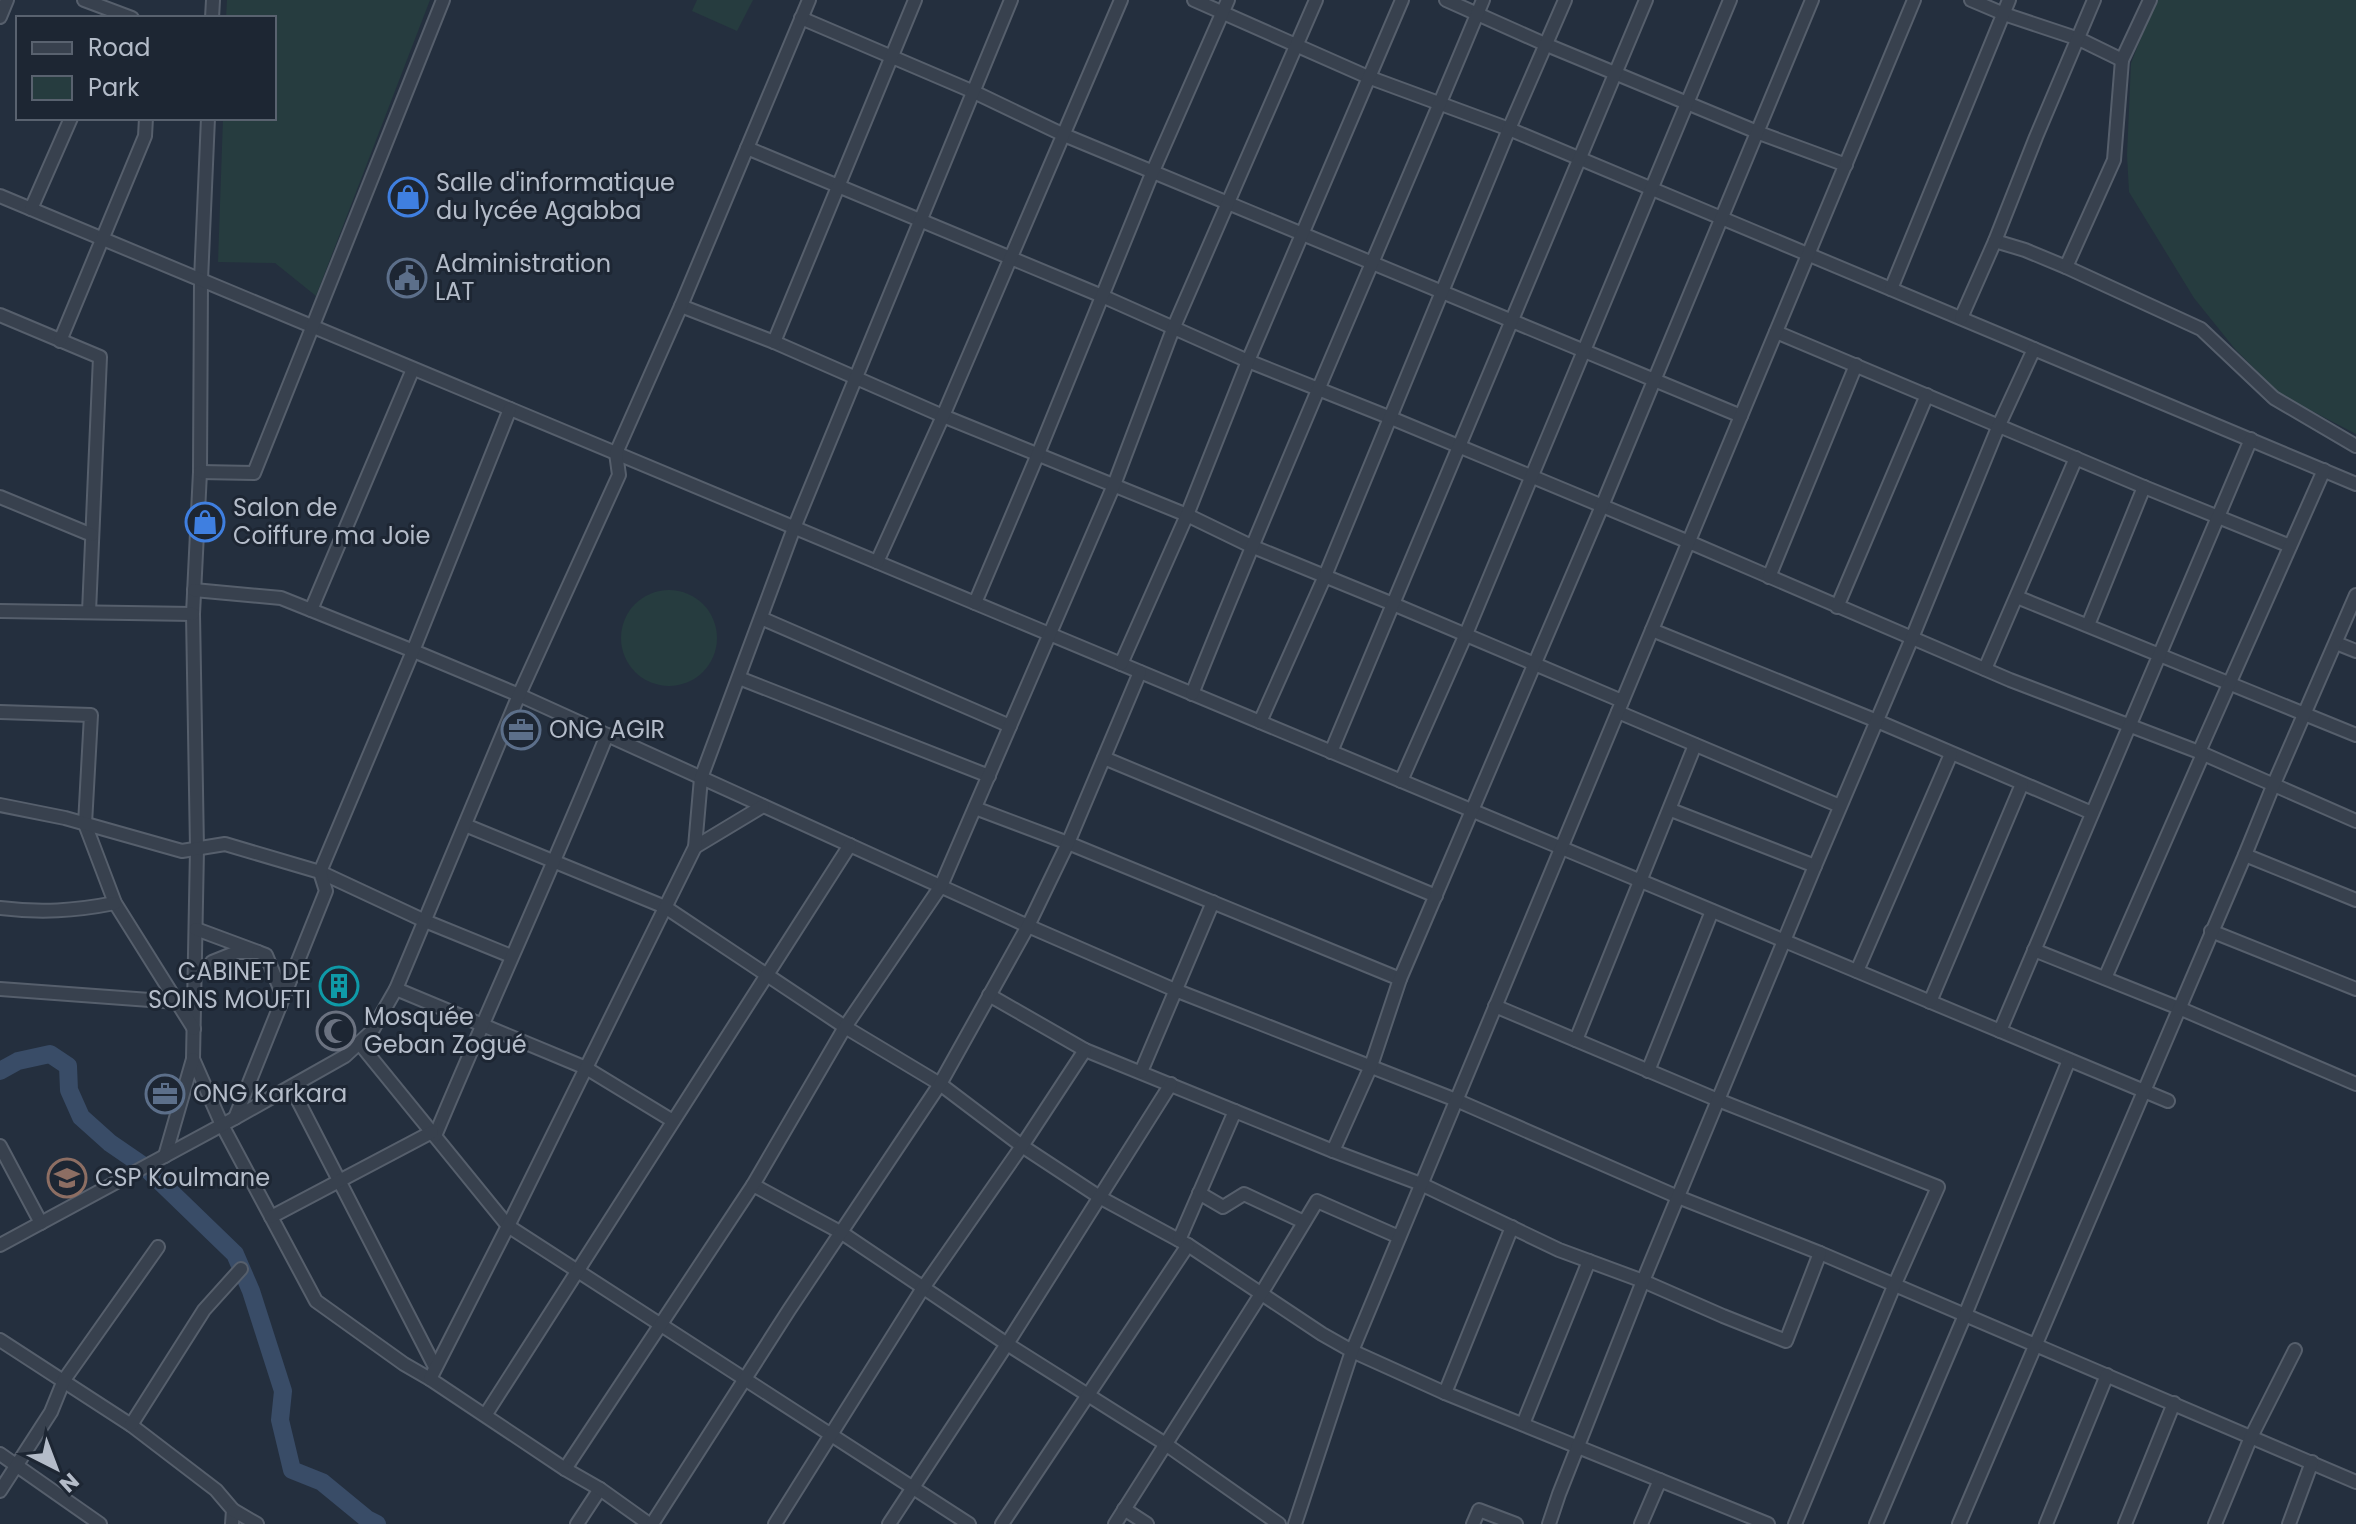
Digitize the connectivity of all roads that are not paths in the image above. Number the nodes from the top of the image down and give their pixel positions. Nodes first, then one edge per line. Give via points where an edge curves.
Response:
1 (7, 0) edge
2 (84, 0) edge
3 (123, 0) edge
4 (443, 0) edge
5 (809, 0) edge
6 (915, 0) edge
7 (1011, 0) edge
8 (1121, 0) edge
9 (1194, 0) edge
10 (1228, 0) edge
11 (1316, 0) edge
12 (1402, 0) edge
13 (1446, 0) edge
14 (1483, 0) edge
15 (1565, 0) edge
16 (1646, 0) edge
17 (1730, 0) edge
18 (1812, 0) edge
19 (1914, 0) edge
20 (1971, 0) edge
21 (2009, 0) edge
22 (2094, 0) edge
23 (2150, 0) edge
24 (1222, 13) junction
25 (1477, 13) junction
26 (2004, 14) junction
27 (117, 16) edge
28 (0, 17) edge
29 (801, 18) junction
30 (2079, 39) junction
31 (1547, 45) junction
32 (1297, 46) junction
33 (892, 57) junction
34 (2122, 60) junction
35 (1616, 73) junction
36 (1368, 77) junction
37 (974, 92) junction
38 (1687, 102) junction
39 (1439, 104) junction
40 (70, 120) edge
41 (146, 120) edge
42 (208, 120) edge
43 (1509, 129) junction
44 (1758, 132) junction
45 (1064, 135) junction
46 (747, 148) junction
47 (1580, 159) junction
48 (1846, 165) junction
49 (1153, 171) junction
50 (838, 186) junction
51 (1651, 189) junction
52 (0, 196) edge
53 (1229, 203) junction
54 (31, 209) junction
55 (1721, 218) junction
56 (921, 221) junction
57 (1301, 234) junction
58 (103, 239) junction
59 (1995, 241) junction
60 (1808, 254) junction
61 (1011, 258) junction
62 (1371, 264) junction
63 (2066, 267) junction
64 (201, 280) junction
65 (1891, 289) junction
66 (1442, 293) junction
67 (1102, 296) junction
68 (681, 306) junction
69 (0, 315) edge
70 (1961, 318) junction
71 (1511, 322) junction
72 (312, 326) junction
73 (1173, 329) junction
74 (1776, 332) junction
75 (60, 341) junction
76 (774, 342) junction
77 (2034, 349) junction
78 (1584, 350) junction
79 (1248, 361) junction
80 (1856, 365) junction
81 (413, 369) junction
82 (855, 378) junction
83 (1654, 379) junction
84 (1319, 389) junction
85 (1927, 395) junction
86 (510, 409) junction
87 (943, 416) junction
88 (1741, 416) junction
89 (1391, 418) junction
90 (1999, 425) junction
91 (2251, 439) junction
92 (2356, 446) edge
93 (1460, 447) junction
94 (616, 453) junction
95 (1038, 454) junction
96 (2076, 458) junction
97 (2324, 470) junction
98 (200, 472) junction
99 (1532, 476) junction
100 (2356, 484) edge
101 (1114, 485) junction
102 (2144, 487) junction
103 (0, 497) edge
104 (1602, 506) junction
105 (1187, 515) junction
106 (2218, 516) junction
107 (794, 528) junction
108 (92, 535) junction
109 (1689, 542) junction
110 (1251, 546) junction
111 (2290, 546) junction
112 (877, 562) junction
113 (1325, 576) junction
114 (1769, 577) junction
115 (194, 590) junction
116 (2356, 595) edge
117 (2017, 597) junction
118 (975, 603) junction
119 (1393, 604) junction
120 (1837, 607) junction
121 (311, 610) junction
122 (0, 611) edge
123 (89, 612) junction
124 (193, 614) junction
125 (761, 618) junction
126 (2088, 625) junction
127 (1652, 630) junction
128 (1050, 634) junction
129 (1466, 634) junction
130 (1912, 638) junction
131 (2336, 643) junction
132 (413, 651) junction
133 (2356, 651) edge
134 (2160, 653) junction
135 (1121, 664) junction
136 (1534, 664) junction
137 (1985, 669) junction
138 (1140, 672) junction
139 (739, 678) junction
140 (2230, 683) junction
141 (1192, 694) junction
142 (519, 695) junction
143 (1620, 707) junction
144 (0, 712) edge
145 (2305, 713) junction
146 (1877, 721) junction
147 (1260, 722) junction
148 (1010, 726) junction
149 (2129, 726) junction
150 (607, 735) junction
151 (2356, 735) edge
152 (1695, 745) junction
153 (1331, 752) junction
154 (2201, 753) junction
155 (1951, 754) junction
156 (1104, 758) junction
157 (989, 776) junction
158 (701, 778) junction
159 (1401, 781) junction
160 (2022, 784) junction
161 (2273, 786) junction
162 (0, 805) edge
163 (763, 806) junction
164 (1840, 806) junction
165 (975, 808) junction
166 (1472, 810) junction
167 (1671, 810) junction
168 (2092, 813) junction
169 (2356, 821) edge
170 (85, 824) junction
171 (465, 825) junction
172 (1068, 843) junction
173 (850, 845) junction
174 (695, 847) junction
175 (1561, 848) junction
176 (197, 849) junction
177 (2245, 855) junction
178 (555, 863) junction
179 (1815, 866) junction
180 (320, 872) junction
181 (1641, 881) junction
182 (941, 886) junction
183 (1436, 896) junction
184 (2356, 900) edge
185 (1213, 902) junction
186 (115, 903) junction
187 (665, 907) junction
188 (0, 908) edge
189 (1712, 911) junction
190 (425, 921) junction
191 (1028, 926) junction
192 (196, 929) junction
193 (2211, 931) junction
194 (1784, 941) junction
195 (2034, 950) junction
196 (258, 952) junction
197 (511, 956) junction
198 (212, 962) dead end
199 (1857, 971) junction
200 (767, 975) junction
201 (2105, 978) junction
202 (1400, 979) junction
203 (0, 989) edge
204 (396, 989) junction
205 (2356, 989) edge
206 (1175, 990) junction
207 (989, 995) junction
208 (283, 996) junction
209 (177, 1002) junction
210 (1930, 1002) junction
211 (1495, 1006) junction
212 (2179, 1008) junction
213 (481, 1024) junction
214 (845, 1027) junction
215 (194, 1029) junction
216 (2000, 1031) junction
217 (1576, 1040) junction
218 (360, 1044) junction
219 (1085, 1050) junction
220 (193, 1059) junction
221 (2069, 1060) junction
222 (1371, 1066) junction
223 (586, 1068) junction
224 (1648, 1071) junction
225 (1141, 1072) junction
226 (940, 1084) junction
227 (1171, 1084) junction
228 (2356, 1084) edge
229 (291, 1087) junction
230 (2144, 1091) junction
231 (1456, 1100) junction
232 (1718, 1100) junction
233 (2168, 1101) dead end
234 (1235, 1111) junction
235 (235, 1118) junction
236 (673, 1121) junction
237 (222, 1125) junction
238 (433, 1134) junction
239 (0, 1146) edge
240 (1022, 1146) junction
241 (1333, 1151) junction
242 (165, 1156) junction
243 (339, 1181) junction
244 (1421, 1184) junction
245 (753, 1185) junction
246 (1199, 1193) junction
247 (1678, 1197) junction
248 (1101, 1198) junction
249 (271, 1217) junction
250 (1304, 1222) junction
251 (41, 1223) junction
252 (508, 1226) junction
253 (1512, 1227) junction
254 (842, 1233) junction
255 (1399, 1237) junction
256 (1183, 1242) junction
257 (0, 1245) edge
258 (158, 1247) dead end
259 (1820, 1253) junction
260 (1589, 1261) junction
261 (241, 1269) dead end
262 (577, 1271) junction
263 (1643, 1281) junction
264 (1894, 1286) junction
265 (923, 1288) junction
266 (1261, 1294) junction
267 (1965, 1315) junction
268 (660, 1324) junction
269 (0, 1340) edge
270 (1007, 1344) junction
271 (2034, 1344) junction
272 (2295, 1350) dead end
273 (1352, 1351) junction
274 (432, 1373) junction
275 (2107, 1375) junction
276 (64, 1380) junction
277 (745, 1381) junction
278 (1445, 1393) junction
279 (1087, 1396) junction
280 (2174, 1403) junction
281 (486, 1414) junction
282 (1523, 1424) junction
283 (131, 1425) junction
284 (831, 1436) junction
285 (2251, 1437) junction
286 (1164, 1443) junction
287 (1578, 1447) junction
288 (0, 1454) edge
289 (2312, 1462) junction
290 (17, 1465) junction
291 (565, 1469) junction
292 (1660, 1480) junction
293 (2356, 1482) edge
294 (913, 1488) junction
295 (600, 1489) junction
296 (0, 1491) edge
297 (1124, 1509) junction
298 (233, 1510) junction
299 (100, 1524) edge
300 (232, 1524) edge
301 (257, 1524) edge
302 (577, 1524) edge
303 (651, 1524) edge
304 (775, 1524) edge
305 (889, 1524) edge
306 (969, 1524) edge
307 (1002, 1524) edge
308 (1115, 1524) edge
309 (1147, 1524) edge
310 (1279, 1524) edge
311 (1295, 1524) edge
312 (1473, 1524) edge
313 (1516, 1524) edge
314 (1549, 1524) edge
315 (1641, 1524) edge
316 (1768, 1524) edge
317 (1795, 1524) edge
318 (1876, 1524) edge
319 (1959, 1524) edge
320 (2046, 1524) edge
321 (2125, 1524) edge
322 (2215, 1524) edge
323 (2289, 1524) edge

1 - 28 street
2 - 27 street
3 - 27 street
4 - 72 street
5 - 29 street
6 - 33 street
7 - 37 street
8 - 45 street
9 - 24 street
10 - 24 street
11 - 32 street
12 - 36 street
13 - 25 street
14 - 25 street
15 - 31 street
16 - 35 street
17 - 38 street
18 - 44 street
19 - 48 street
20 - 26 street
21 - 26 street
22 - 30 street
23 - 34 street
24 - 32 street
24 - 49 street
25 - 31 street
25 - 39 street
26 - 30 street
26 - 65 street
29 - 33 street
29 - 46 street
30 - 34 street
30 - 59 street
31 - 35 street
31 - 43 street
32 - 36 street
32 - 53 street
33 - 37 street
33 - 50 street
34 - 63 street via 2114,160
35 - 38 street
35 - 47 street
36 - 39 street
36 - 57 street
37 - 45 street
37 - 56 street
38 - 44 street
38 - 51 street
39 - 43 street
39 - 62 street
40 - 54 street
41 - 58 street via 145,136
42 - 64 street
43 - 47 street
43 - 66 street
44 - 48 street
44 - 55 street
45 - 49 street
45 - 61 street
46 - 50 street
46 - 68 street
47 - 51 street
47 - 71 street
48 - 60 street
49 - 53 street
49 - 67 street
50 - 56 street
50 - 76 street
51 - 55 street
51 - 78 street
52 - 54 street
53 - 57 street
53 - 73 street
54 - 58 street
55 - 60 street
55 - 83 street
56 - 61 street
56 - 82 street
57 - 62 street
57 - 79 street
58 - 64 street
58 - 75 street
59 - 63 street
59 - 70 street
60 - 65 street
60 - 74 street
61 - 67 street
61 - 87 street
62 - 66 street
62 - 84 street
63 - 92 street via 2201,329 2274,398
64 - 72 street
64 - 98 street
65 - 70 street
66 - 71 street
66 - 89 street
67 - 73 street
67 - 95 street
68 - 76 street
68 - 94 street
69 - 75 street
70 - 77 street
71 - 78 street
71 - 93 street
72 - 81 street
72 - 98 street via 254,473
73 - 79 street
73 - 101 street
74 - 80 street
74 - 88 street
75 - 108 street via 100,357
76 - 82 street
77 - 90 street
77 - 91 street
78 - 83 street
78 - 99 street
79 - 84 street
79 - 105 street
80 - 85 street
80 - 114 street
81 - 86 street
81 - 121 street
82 - 87 street
82 - 107 street
83 - 88 street
83 - 104 street
84 - 89 street
84 - 110 street
85 - 90 street
85 - 120 street
86 - 94 street
86 - 132 street
87 - 95 street
87 - 112 street
88 - 109 street
89 - 93 street
89 - 113 street
90 - 96 street
90 - 130 street
91 - 97 street
91 - 106 street
93 - 99 street
93 - 119 street
94 - 107 street
94 - 142 street via 619,475
95 - 101 street
95 - 118 street
96 - 102 street
96 - 117 street
97 - 100 street
97 - 111 street
98 - 115 street
99 - 104 street
99 - 129 street
101 - 105 street
101 - 128 street
102 - 106 street
102 - 126 street
103 - 108 street
104 - 109 street
104 - 136 street
105 - 110 street
105 - 135 street
106 - 111 street
106 - 134 street
107 - 112 street
107 - 125 street
108 - 123 street
109 - 114 street
109 - 127 street
110 - 113 street
110 - 141 street
111 - 140 street
112 - 118 street
113 - 119 street
113 - 147 street
114 - 120 street
115 - 121 street via 281,598
115 - 124 street
116 - 131 street
117 - 126 street
117 - 137 street
118 - 128 street
119 - 129 street
119 - 153 street
120 - 130 street
121 - 132 street
122 - 123 street
123 - 124 street
124 - 176 street
125 - 139 street
125 - 148 street
126 - 134 street
127 - 143 street
127 - 146 street
128 - 135 street
128 - 148 street
129 - 136 street
129 - 159 street
130 - 137 street
130 - 146 street
131 - 133 street
131 - 145 street
132 - 142 street
132 - 180 street
134 - 140 street
134 - 149 street
135 - 138 street
136 - 143 street
136 - 166 street
137 - 149 street
138 - 141 street
138 - 156 street
139 - 157 street
139 - 158 street
140 - 145 street
140 - 154 street
141 - 147 street
142 - 150 street
142 - 171 street
143 - 152 street
143 - 175 street
144 - 170 street via 91,715
145 - 151 street
145 - 161 street
146 - 155 street
146 - 164 street
147 - 153 street
148 - 157 street
149 - 154 street
149 - 168 street
150 - 158 street
150 - 178 street
152 - 164 street
152 - 167 street
153 - 159 street
154 - 161 street
154 - 201 street
155 - 160 street
155 - 199 street
156 - 172 street
156 - 183 street
157 - 165 street
158 - 163 street
158 - 174 street
159 - 166 street
160 - 168 street
160 - 210 street
161 - 169 street
161 - 177 street
162 - 170 street
163 - 173 street
163 - 174 street
164 - 179 street
165 - 172 street
165 - 182 street
166 - 175 street
166 - 183 street
167 - 179 street
167 - 181 street
168 - 195 street
170 - 176 street via 182,851
170 - 186 street
171 - 178 street
171 - 190 street
172 - 185 street
172 - 191 street
173 - 182 street
173 - 200 street
174 - 187 street
175 - 181 street
175 - 211 street
176 - 180 street via 225,844
176 - 192 street
177 - 184 street
177 - 193 street
178 - 187 street
178 - 197 street
179 - 194 street
180 - 190 street
180 - 208 street via 326,891
181 - 189 street
181 - 217 street
182 - 191 street
182 - 214 street
183 - 202 street
185 - 202 street
185 - 206 street
186 - 188 street via 73,911
186 - 209 street
187 - 200 street
187 - 223 street
189 - 194 street
189 - 224 street
190 - 197 street
190 - 204 street
191 - 206 street
191 - 207 street
192 - 196 street
192 - 215 street
193 - 205 street
193 - 212 street
194 - 199 street
194 - 232 street
195 - 201 street
195 - 216 street
196 - 198 street via 237,952
196 - 208 street via 266,955
197 - 213 street
199 - 210 street
200 - 214 street
200 - 236 street
201 - 212 street
202 - 222 street
203 - 209 street
204 - 213 street
204 - 218 street
206 - 222 street
206 - 225 street
207 - 219 street
207 - 226 street
208 - 235 street
209 - 215 street
210 - 216 street
211 - 217 street
211 - 231 street
212 - 228 street
212 - 230 street
213 - 223 street
213 - 238 street
214 - 226 street
214 - 245 street
215 - 220 street
216 - 221 street
217 - 224 street
218 - 229 street
218 - 238 street
219 - 225 street
219 - 240 street
220 - 237 street
220 - 242 street
221 - 230 street
221 - 267 street
222 - 231 street
222 - 241 street
223 - 236 street
223 - 252 street
224 - 232 street
225 - 227 street
226 - 240 street
226 - 254 street
227 - 234 street
227 - 248 street
229 - 235 street
229 - 243 street
230 - 233 street
230 - 271 street
231 - 244 street
231 - 247 street
232 - 247 street
232 - 264 street via 1938,1187
234 - 241 street
234 - 246 street
235 - 237 street
236 - 262 street
237 - 242 street
237 - 249 street
238 - 243 street
238 - 252 street
239 - 251 street
240 - 248 street
240 - 265 street
241 - 244 street
242 - 251 street
243 - 249 street
243 - 274 street
244 - 253 street
244 - 255 street
245 - 254 street
245 - 268 street
246 - 250 street via 1223,1207 1244,1194
246 - 256 street
247 - 259 street
247 - 263 street
248 - 256 street
248 - 270 street
249 - 274 street via 316,1301 404,1364
250 - 255 street via 1317,1201
250 - 266 street
251 - 257 street
252 - 262 street
252 - 274 street
253 - 260 street
253 - 278 street
254 - 265 street
254 - 277 street
255 - 273 street
256 - 266 street
256 - 279 street
258 - 276 street
259 - 263 street via 1786,1341
259 - 264 street
260 - 263 street
260 - 282 street
261 - 283 street via 204,1310
262 - 268 street
262 - 281 street
263 - 287 street
264 - 267 street
264 - 317 street
265 - 270 street
265 - 284 street
266 - 273 street
266 - 286 street
267 - 271 street
267 - 318 street
268 - 277 street
268 - 291 street
269 - 276 street
270 - 279 street
270 - 294 street
271 - 275 street
271 - 319 street
272 - 285 street
273 - 278 street
273 - 311 street
274 - 281 street
275 - 280 street
275 - 320 street
276 - 283 street
276 - 290 street via 51,1412
277 - 284 street
277 - 303 street
278 - 282 street
279 - 286 street
279 - 307 street
280 - 285 street
280 - 321 street
281 - 291 street
282 - 287 street
283 - 298 street via 216,1490
284 - 294 street
284 - 304 street
285 - 289 street
285 - 322 street
286 - 297 street
286 - 310 street
287 - 292 street
287 - 314 street
288 - 290 street
289 - 293 street
289 - 323 street
290 - 296 street
290 - 299 street
291 - 295 street
292 - 315 street
292 - 316 street
294 - 305 street
294 - 306 street
295 - 302 street
295 - 303 street
297 - 308 street
297 - 309 street
298 - 300 street
298 - 301 street
312 - 313 street via 1479,1510

